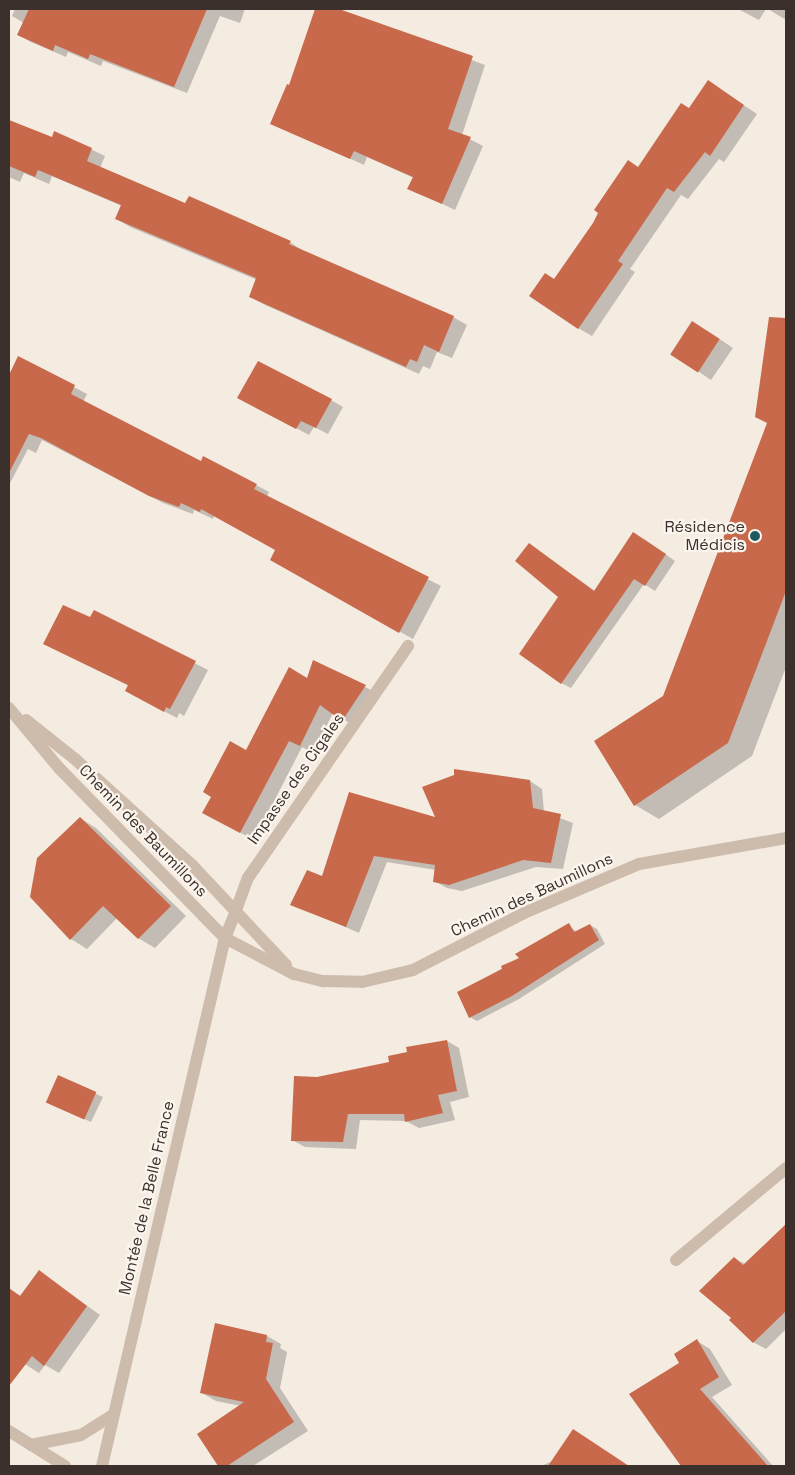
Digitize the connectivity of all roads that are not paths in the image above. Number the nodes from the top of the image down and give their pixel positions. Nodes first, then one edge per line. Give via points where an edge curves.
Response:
1 (408, 646) dead end
2 (9, 708) edge
3 (786, 838) edge
4 (234, 913) junction
5 (225, 938) junction
6 (294, 974) junction
7 (786, 1168) edge
8 (676, 1260) dead end
9 (112, 1416) junction
10 (9, 1431) edge
11 (31, 1445) junction
12 (65, 1466) edge
13 (102, 1466) edge

1 - 4 street, Impasse des Cigales via 248,878
2 - 4 street, Chemin des Baumillons via 76,759 193,866
2 - 5 street, Chemin des Baumillons via 59,768
3 - 6 street, Chemin des Baumillons via 639,864 524,913 413,970 362,982 323,981
4 - 5 street, Impasse des Cigales
4 - 6 street, Chemin des Baumillons
5 - 6 street, Chemin des Baumillons
5 - 9 street, Montée de la Belle France
7 - 8 street
9 - 11 street via 81,1436
9 - 13 street, Montée de la Belle France
10 - 11 street
11 - 12 street

